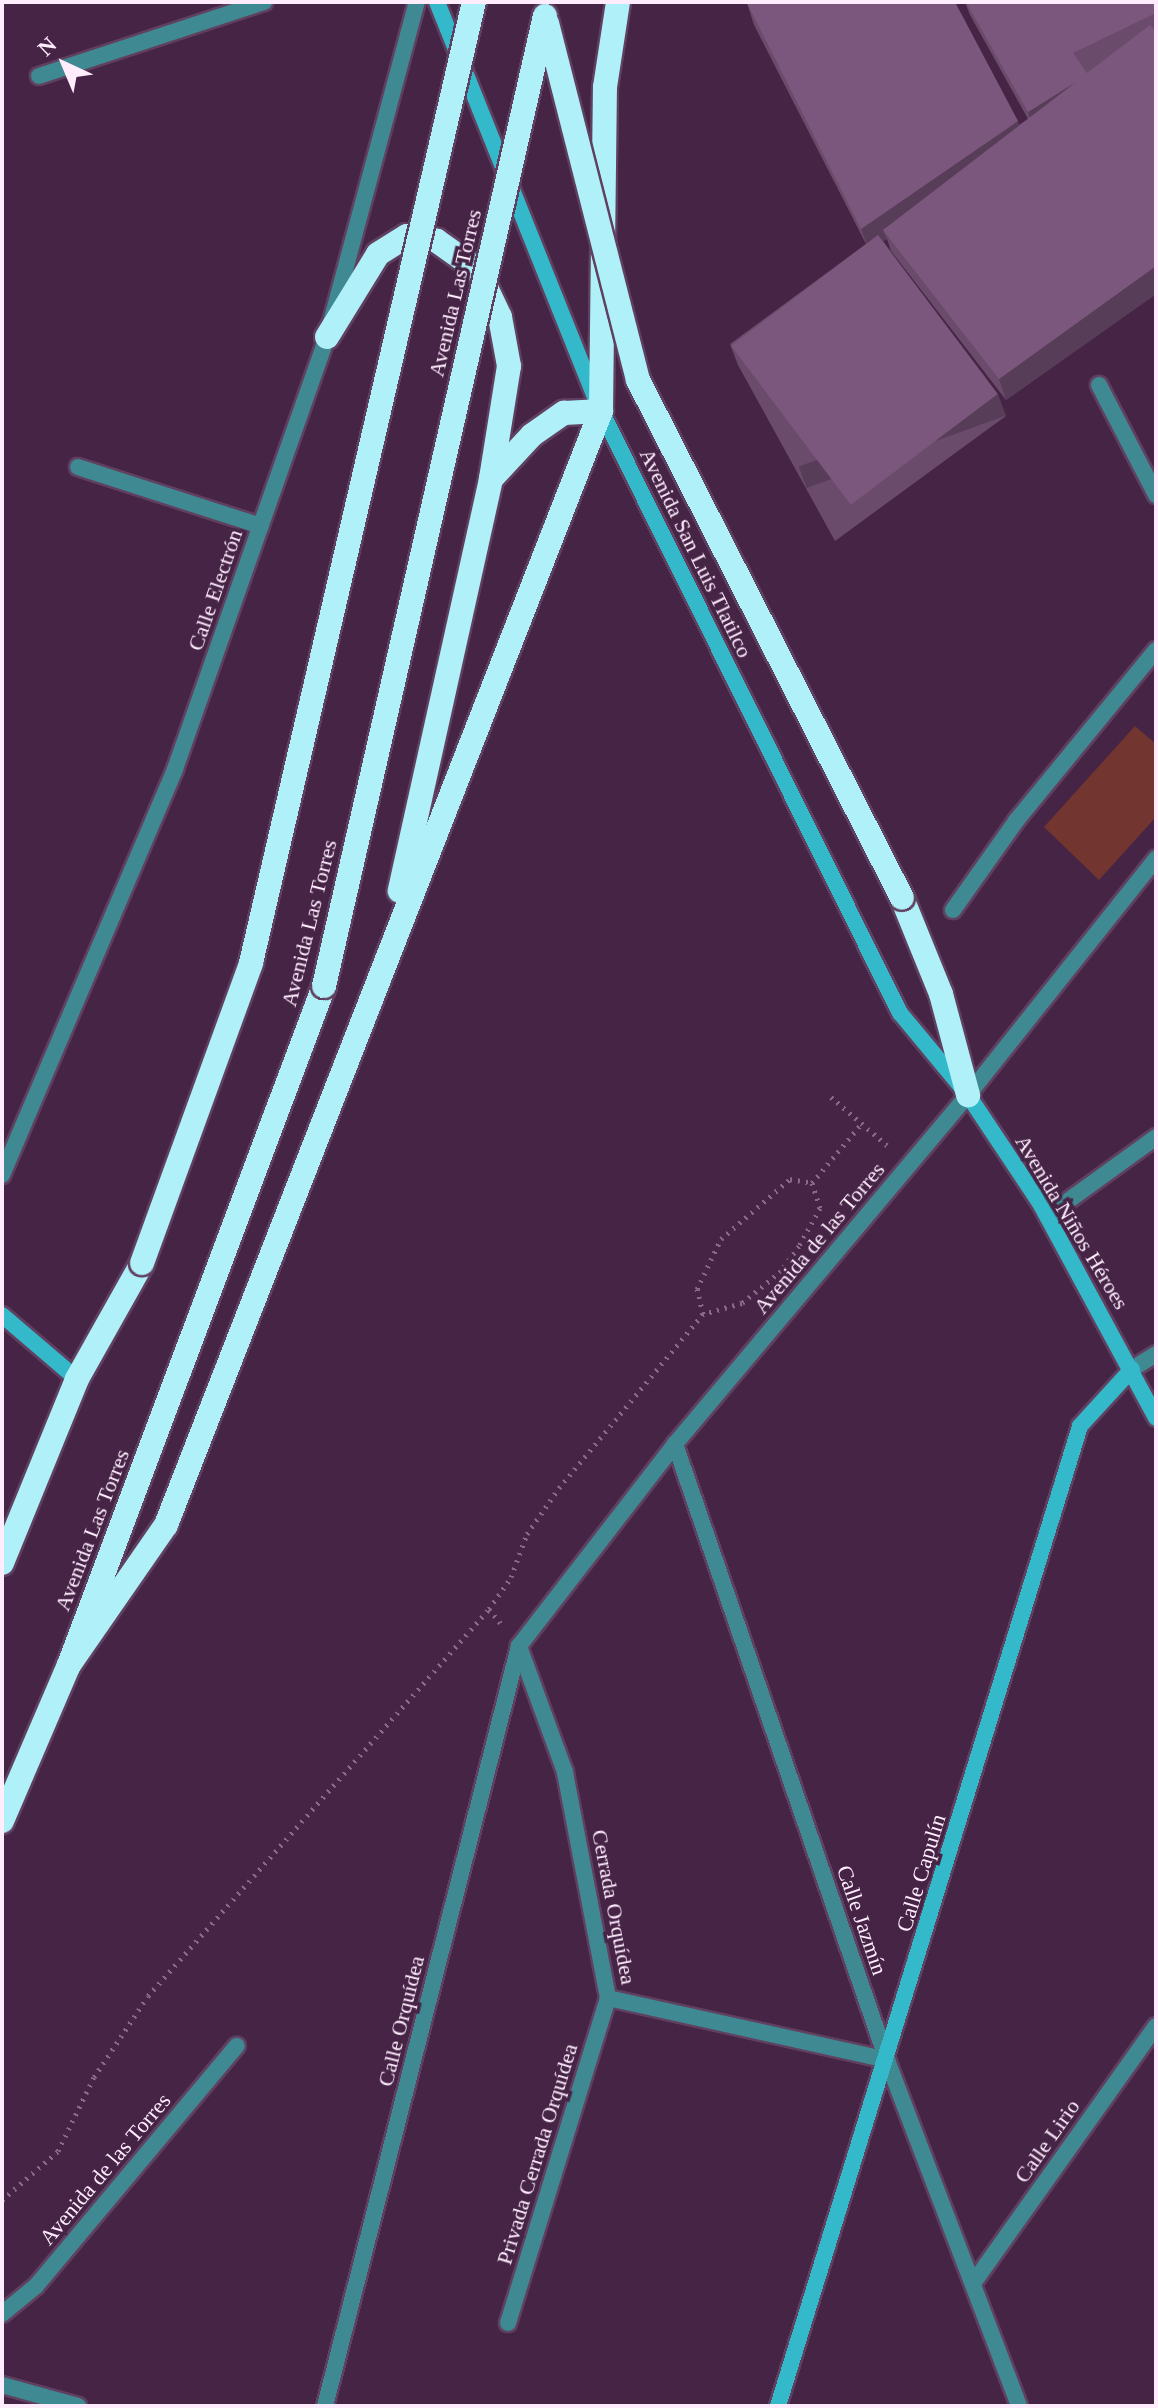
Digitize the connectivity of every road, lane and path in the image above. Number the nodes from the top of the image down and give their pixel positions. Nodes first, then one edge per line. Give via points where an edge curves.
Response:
1 (264, 2) edge
2 (417, 2) edge
3 (437, 2) edge
4 (474, 2) edge
5 (618, 2) edge
6 (547, 9) edge
7 (39, 76) dead end
8 (327, 337) junction
9 (1099, 385) dead end
10 (601, 411) junction
11 (78, 467) dead end
12 (491, 479) junction
13 (1156, 495) edge
14 (261, 526) junction
15 (1156, 650) edge
16 (1156, 859) edge
17 (953, 910) dead end
18 (383, 967) junction
19 (968, 1095) junction
20 (831, 1097) dead end
21 (862, 1123) junction
22 (1156, 1137) edge
23 (909, 1165) junction
24 (2, 1175) edge
25 (812, 1183) junction
26 (1047, 1216) junction
27 (703, 1314) junction
28 (2, 1315) edge
29 (1156, 1354) edge
30 (1132, 1369) junction
31 (77, 1379) junction
32 (1156, 1418) edge
33 (675, 1444) junction
34 (2, 1563) edge
35 (519, 1646) junction
36 (69, 1665) junction
37 (2, 1821) edge
38 (608, 1998) junction
39 (1156, 2026) edge
40 (237, 2046) dead end
41 (887, 2060) junction
42 (2, 2200) edge
43 (974, 2282) junction
44 (2, 2314) edge
45 (508, 2323) dead end
46 (2, 2385) edge
47 (78, 2406) edge
48 (325, 2406) edge
49 (778, 2406) edge
50 (1019, 2406) edge

1 - 7 street
2 - 8 street, Calle Electrón
3 - 10 main road, Avenida San Luis Tlatilco
4 - 31 highway, Avenida Las Torres, bridge via 251,963 142,1263
5 - 10 highway via 605,87
6 - 19 highway, bridge via 638,380 902,898 941,994
6 - 36 highway, Avenida Las Torres, bridge via 324,986
8 - 12 highway via 378,254 407,236 437,241 478,270 500,317 509,366
8 - 14 street, Calle Electrón
9 - 13 street
10 - 12 highway via 564,413 532,435
10 - 18 highway
10 - 19 main road, Avenida San Luis Tlatilco via 900,1013
11 - 14 street
12 - 18 highway
14 - 24 street, Calle Electrón via 175,769
15 - 17 street via 1016,821
16 - 19 street, Avenida de las Torres
18 - 36 highway via 166,1525
19 - 23 street, Avenida de las Torres
19 - 26 main road, Avenida Niños Héroes
20 - 21 path
21 - 23 path
21 - 25 path
22 - 26 street
23 - 33 street, Avenida de las Torres
25 - 27 path via 820,1208 781,1271 742,1303
25 - 27 path via 790,1179 721,1239 697,1289
26 - 30 main road, Avenida Niños Héroes
27 - 42 path via 559,1488 527,1534 511,1577 489,1609 148,1996 94,2077 58,2151
28 - 31 main road
29 - 30 street
30 - 32 main road, Avenida Niños Héroes
30 - 41 main road, Calle Capulín via 1080,1426
31 - 34 highway, Avenida Las Torres
33 - 35 street, Avenida de las Torres
33 - 41 street, Calle Jazmín
35 - 38 street, Cerrada Orquídea via 565,1772
35 - 48 street, Calle Orquídea
36 - 37 highway, Avenida Las Torres
38 - 41 street, Cerrada Orquídea
38 - 45 street, Privada Cerrada Orquídea
39 - 43 street, Calle Lirio
40 - 44 street, Avenida de las Torres via 36,2286
41 - 43 street, Calle Jazmín
41 - 49 main road, Calle Capulín
43 - 50 street, Calle Jazmín
46 - 47 street

